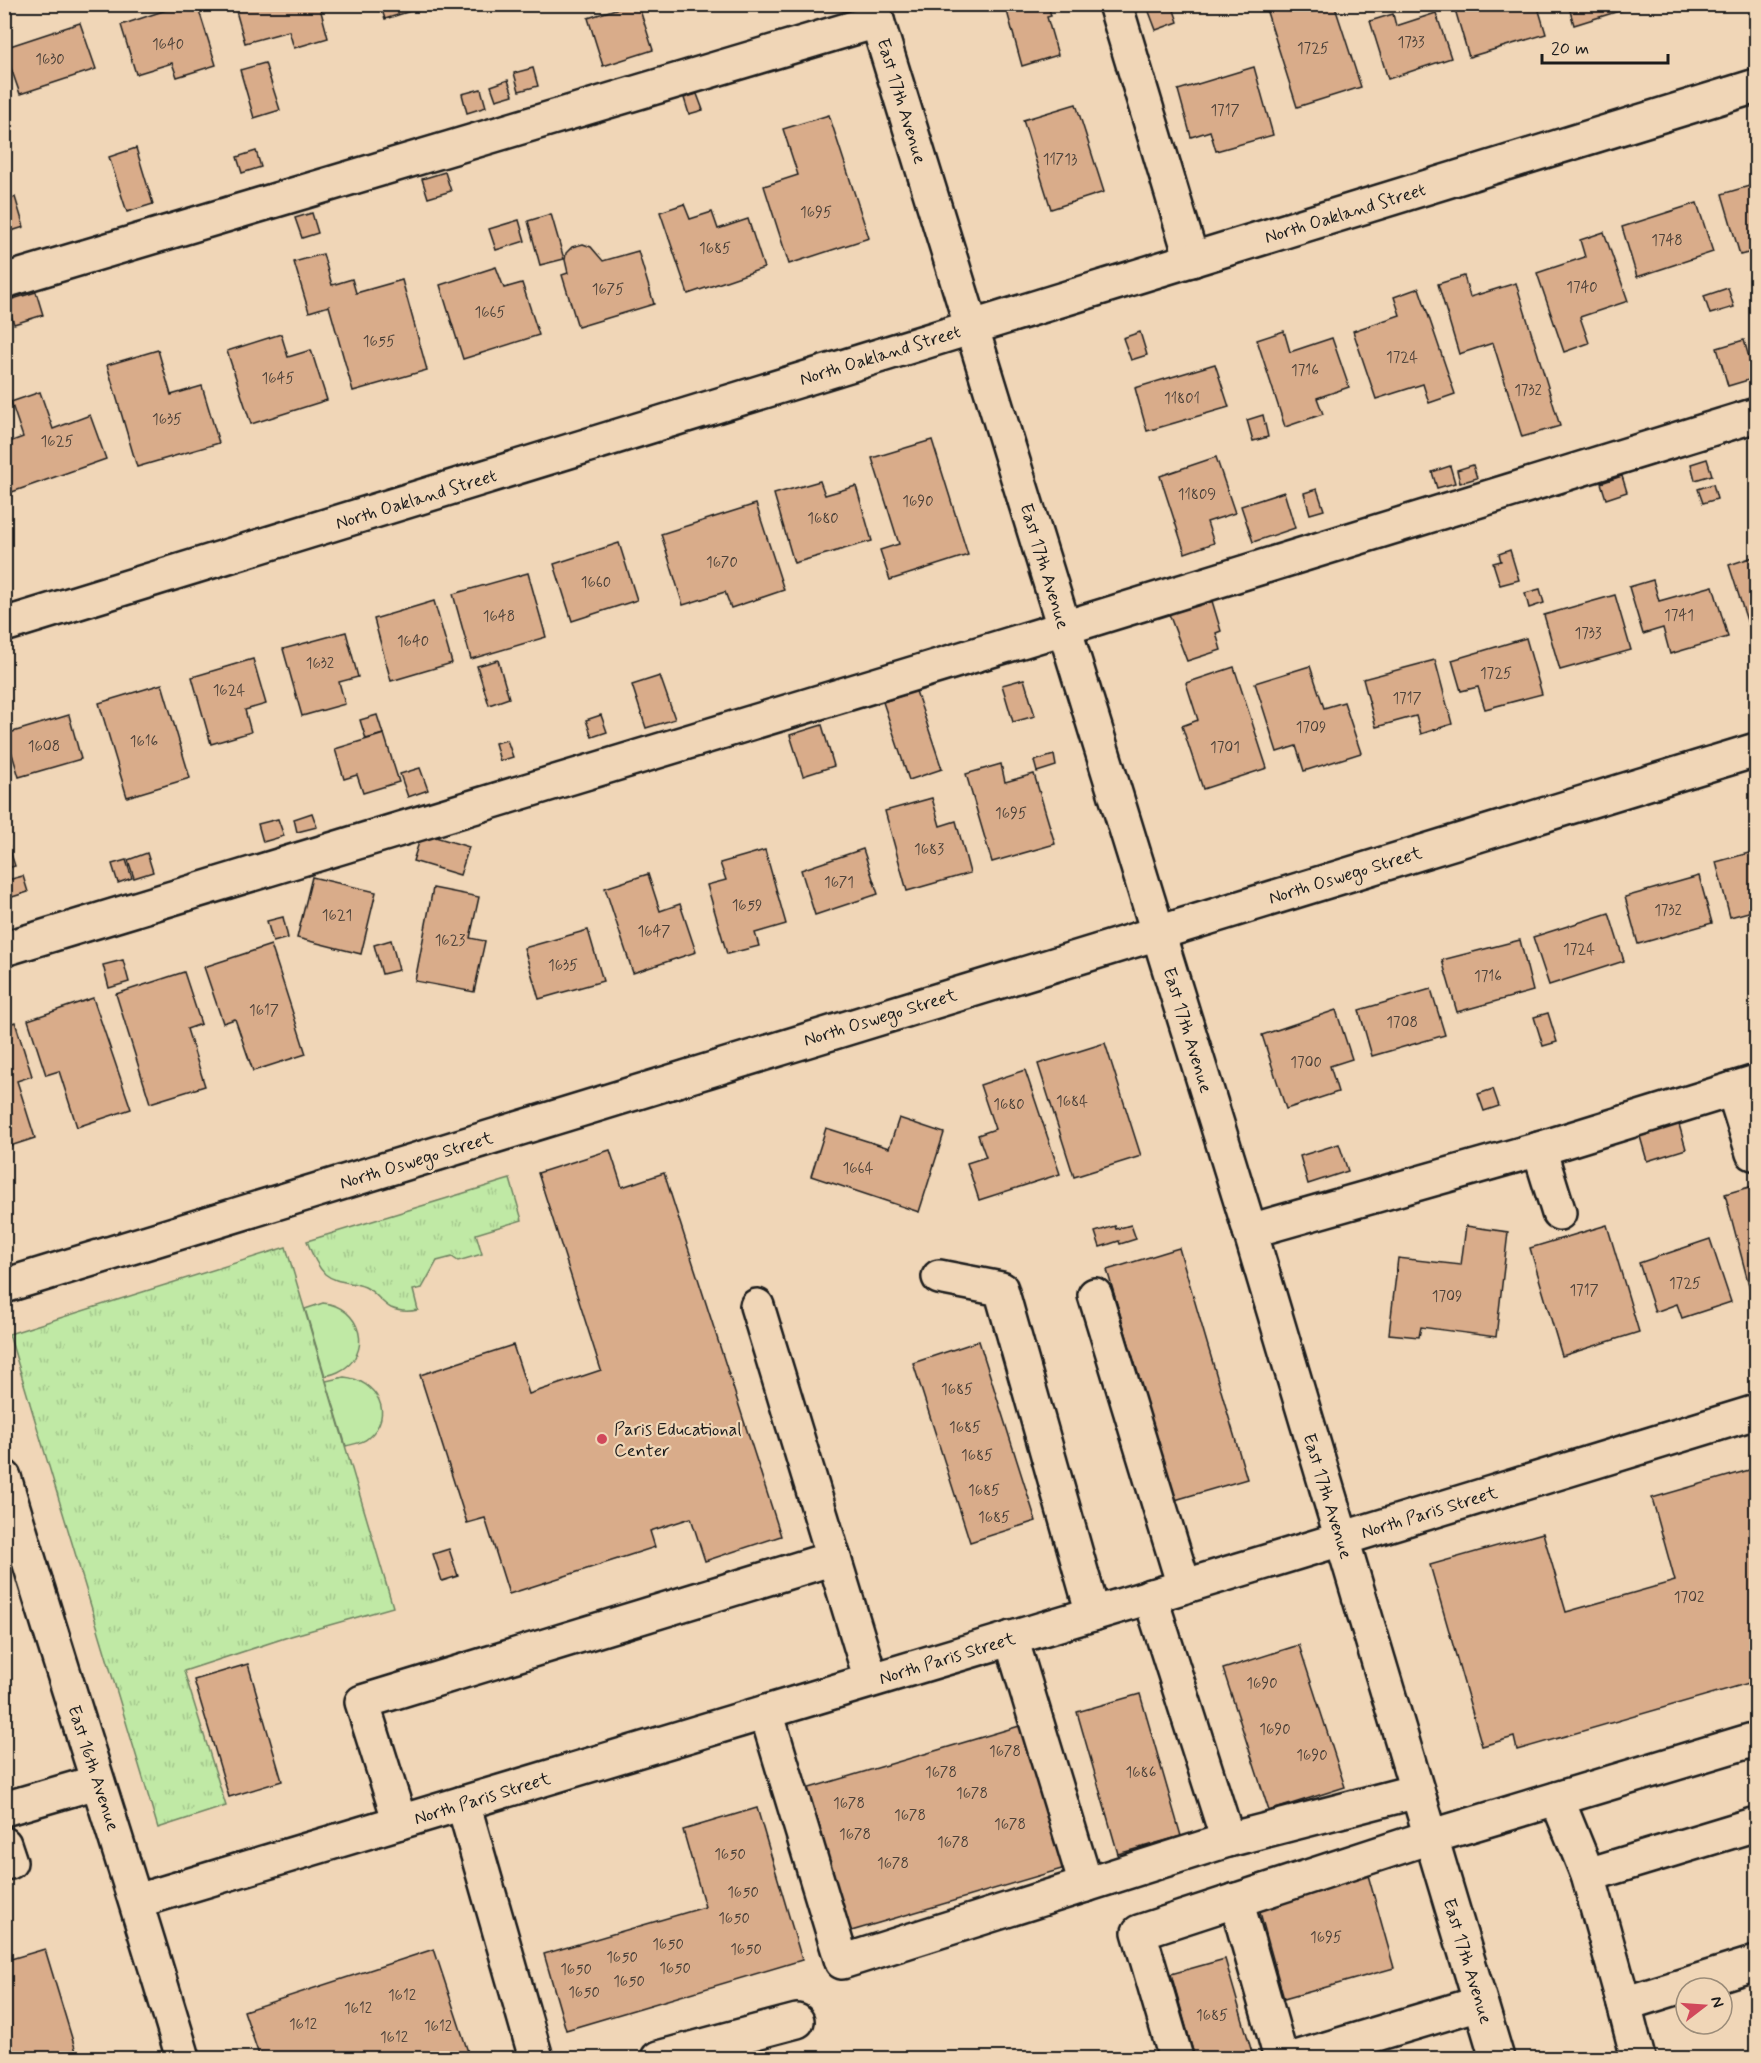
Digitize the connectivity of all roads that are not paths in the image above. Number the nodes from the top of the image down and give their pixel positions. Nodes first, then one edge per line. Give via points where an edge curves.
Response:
1 (1115, 4) edge
2 (875, 13) edge
3 (1756, 86) edge
4 (1192, 260) junction
5 (4, 281) edge
6 (971, 327) junction
7 (1756, 415) edge
8 (4, 625) edge
9 (1064, 628) junction
10 (1756, 750) edge
11 (1158, 932) junction
12 (4, 949) edge
13 (1745, 1085) edge
14 (1539, 1149) junction
15 (1753, 1153) dead end
16 (1559, 1213) dead end
17 (1250, 1232) junction
18 (939, 1277) dead end
19 (4, 1286) edge
20 (1095, 1295) dead end
21 (757, 1306) dead end
22 (1756, 1412) edge
23 (4, 1477) edge
24 (10, 1519) edge
25 (1341, 1539) junction
26 (834, 1558) junction
27 (1184, 1586) junction
28 (1150, 1596) junction
29 (1093, 1614) junction
30 (1011, 1638) junction
31 (871, 1680) junction
32 (766, 1712) junction
33 (1756, 1739) edge
34 (97, 1782) junction
35 (1417, 1791) junction
36 (1557, 1799) junction
37 (463, 1803) junction
38 (4, 1809) edge
39 (400, 1822) junction
40 (1756, 1824) edge
41 (1431, 1837) junction
42 (1228, 1840) junction
43 (4, 1844) edge
44 (4, 1863) edge
45 (1588, 1875) junction
46 (1086, 1885) junction
47 (1236, 1900) junction
48 (137, 1902) junction
49 (1756, 1963) edge
50 (1480, 2003) junction
51 (1624, 2004) junction
52 (797, 2022) dead end
53 (183, 2058) edge
54 (536, 2058) edge
55 (658, 2058) edge
56 (1176, 2058) edge
57 (1281, 2058) edge
58 (1296, 2058) edge
59 (1497, 2058) edge
60 (1638, 2058) edge

1 - 4 street
2 - 5 street
2 - 6 street, East 17th Avenue
3 - 4 street, North Oakland Street
4 - 6 street, North Oakland Street
6 - 8 street, North Oakland Street
6 - 9 street, East 17th Avenue
7 - 9 street
9 - 11 street, East 17th Avenue
9 - 12 street
10 - 11 street, North Oswego Street
11 - 17 street, East 17th Avenue
11 - 19 street, North Oswego Street
13 - 14 street
13 - 15 street
14 - 16 street
14 - 17 street
17 - 25 street, East 17th Avenue
18 - 29 street via 1001,1289
20 - 27 street
21 - 26 street
22 - 25 street, North Paris Street
23 - 24 street, East 16th Avenue
24 - 34 street, East 16th Avenue
25 - 27 street, North Paris Street
25 - 35 street, East 17th Avenue
26 - 31 street
26 - 39 street via 362,1702
27 - 28 street, North Paris Street
28 - 29 street, North Paris Street
28 - 42 street
29 - 30 street, North Paris Street
30 - 31 street, North Paris Street
30 - 46 street
31 - 32 street, North Paris Street
32 - 37 street, North Paris Street
32 - 46 street via 842,1962
33 - 36 street
34 - 38 street
34 - 48 street, East 16th Avenue
35 - 41 street, East 17th Avenue
35 - 42 street
36 - 41 street
36 - 45 street
37 - 39 street, North Paris Street
37 - 54 street
39 - 48 street, North Paris Street
40 - 45 street
41 - 47 street
41 - 50 street, East 17th Avenue
42 - 46 street
43 - 44 street via 9,1862
45 - 51 street
47 - 56 street via 1139,1932
47 - 57 street
48 - 53 street, East 16th Avenue
49 - 51 street
50 - 58 street
50 - 59 street, East 17th Avenue
51 - 60 street
52 - 55 street

